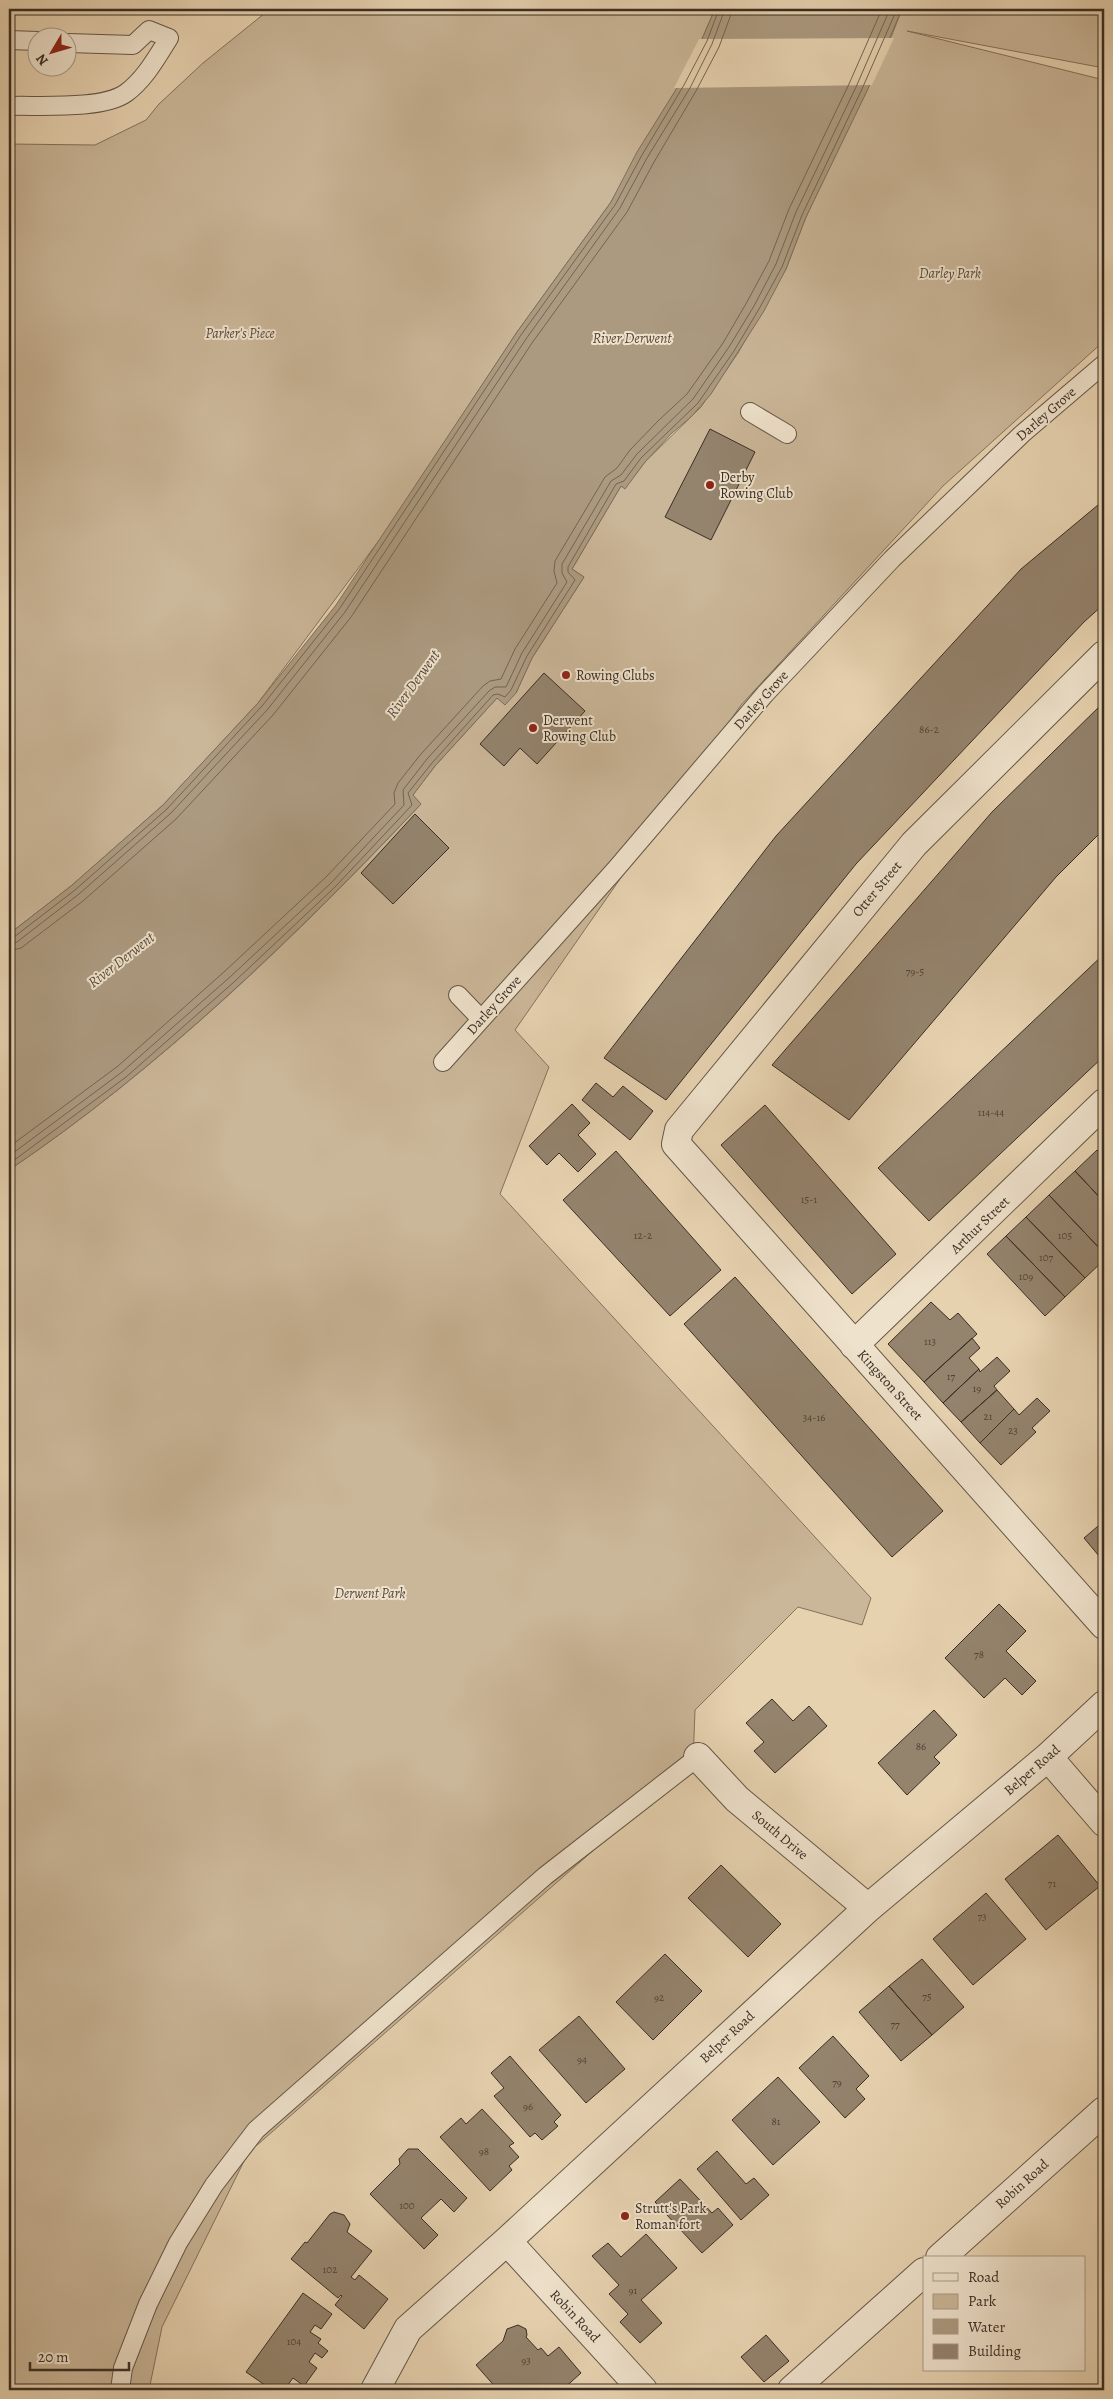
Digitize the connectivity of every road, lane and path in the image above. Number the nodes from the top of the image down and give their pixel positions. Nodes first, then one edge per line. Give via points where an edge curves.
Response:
1 (9, 40) edge
2 (28, 41) edge
3 (78, 42) edge
4 (9, 106) edge
5 (1104, 364) edge
6 (750, 412) dead end
7 (787, 434) dead end
8 (1104, 655) edge
9 (458, 995) dead end
10 (481, 1018) junction
11 (443, 1062) dead end
12 (1104, 1104) edge
13 (676, 1144) joint
14 (854, 1345) junction
15 (1104, 1625) edge
16 (1104, 1705) edge
17 (698, 1757) joint
18 (1048, 1757) junction
19 (1104, 1822) edge
20 (868, 1908) junction
21 (1104, 2111) edge
22 (507, 2241) junction
23 (942, 2256) edge
24 (923, 2273) edge
25 (120, 2390) edge
26 (374, 2390) edge
27 (643, 2390) edge
28 (792, 2390) edge

1 - 2 lane
3 - 4 lane via 133,45 149,30 169,38 148,71 126,93 97,103
5 - 10 lane, Darley Grove via 1022,434 892,559 765,694 615,870
6 - 7 lane
8 - 13 street, Otter Street via 914,844 679,1130
9 - 10 lane
10 - 11 lane, Darley Grove
12 - 14 street, Arthur Street
13 - 14 street, Kingston Street
14 - 15 street, Kingston Street
16 - 18 street, Belper Road
17 - 20 street, South Drive via 737,1799
17 - 25 lane via 545,1876 256,2130 214,2185 178,2243 122,2368
18 - 19 street
18 - 20 street, Belper Road
20 - 22 street, Belper Road
21 - 23 street, Robin Road
22 - 26 street, Belper Road via 408,2329
22 - 27 street, Robin Road
24 - 28 street

